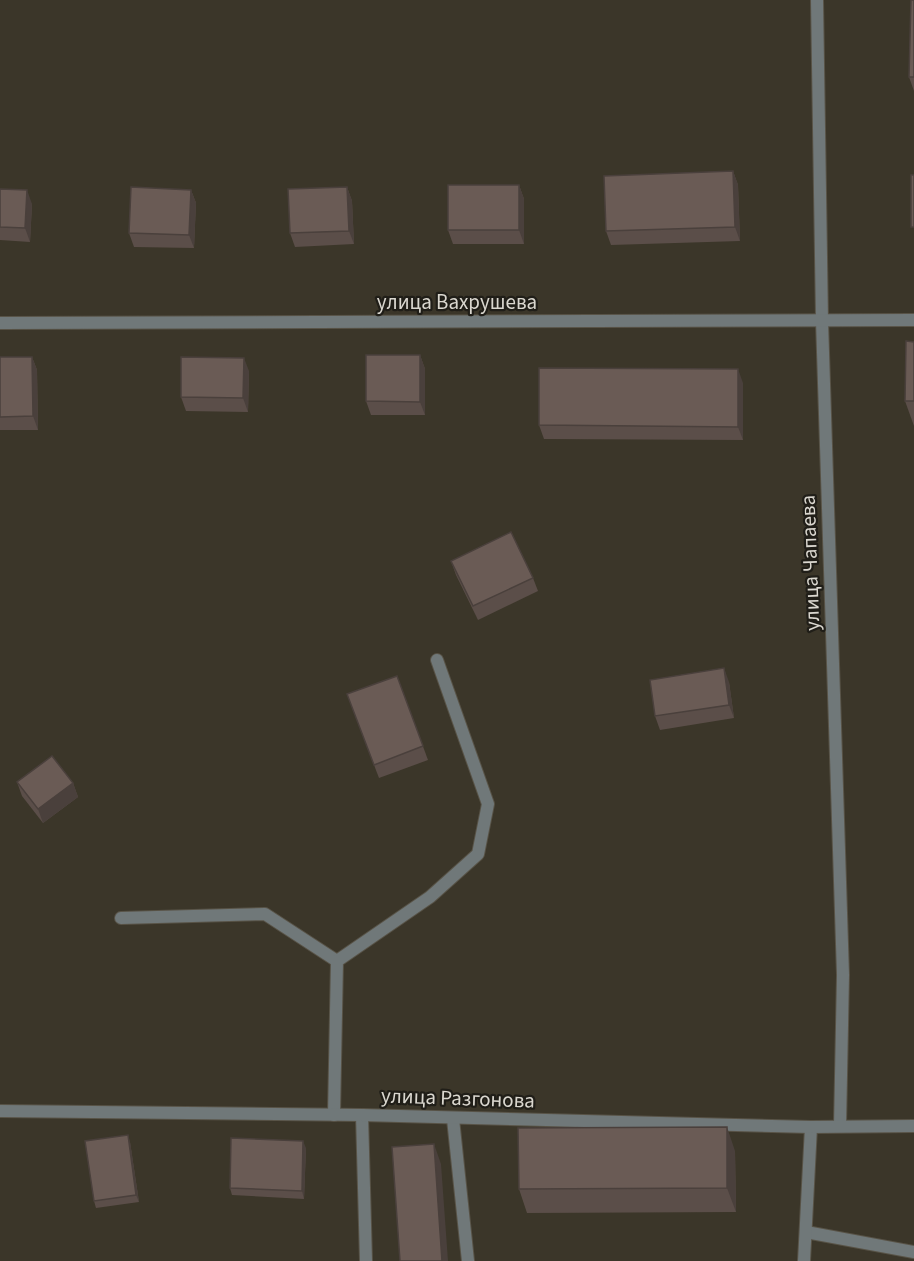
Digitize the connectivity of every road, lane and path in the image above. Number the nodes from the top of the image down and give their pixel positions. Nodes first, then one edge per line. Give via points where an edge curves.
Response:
1 (817, 0) edge
2 (914, 320) edge
3 (822, 321) junction
4 (0, 323) edge
5 (437, 660) dead end
6 (121, 918) dead end
7 (337, 961) junction
8 (0, 1111) edge
9 (334, 1115) junction
10 (362, 1115) junction
11 (453, 1119) junction
12 (840, 1126) junction
13 (914, 1126) edge
14 (811, 1127) junction
15 (806, 1232) junction
16 (914, 1252) edge
17 (366, 1261) edge
18 (468, 1261) edge
19 (804, 1261) edge

1 - 3 street, улица Чапаева
2 - 3 street, улица Вахрушева
3 - 4 street, улица Вахрушева
3 - 12 street, улица Чапаева via 843,975
5 - 7 street via 488,804 478,854 430,897
6 - 7 street via 265,914
7 - 9 street
8 - 9 street, улица Разгонова
9 - 10 street, улица Разгонова
10 - 11 street, улица Разгонова
10 - 17 street
11 - 14 street, улица Разгонова
11 - 18 street
12 - 13 street, улица Разгонова
12 - 14 street, улица Разгонова
14 - 15 street
15 - 16 street
15 - 19 street

